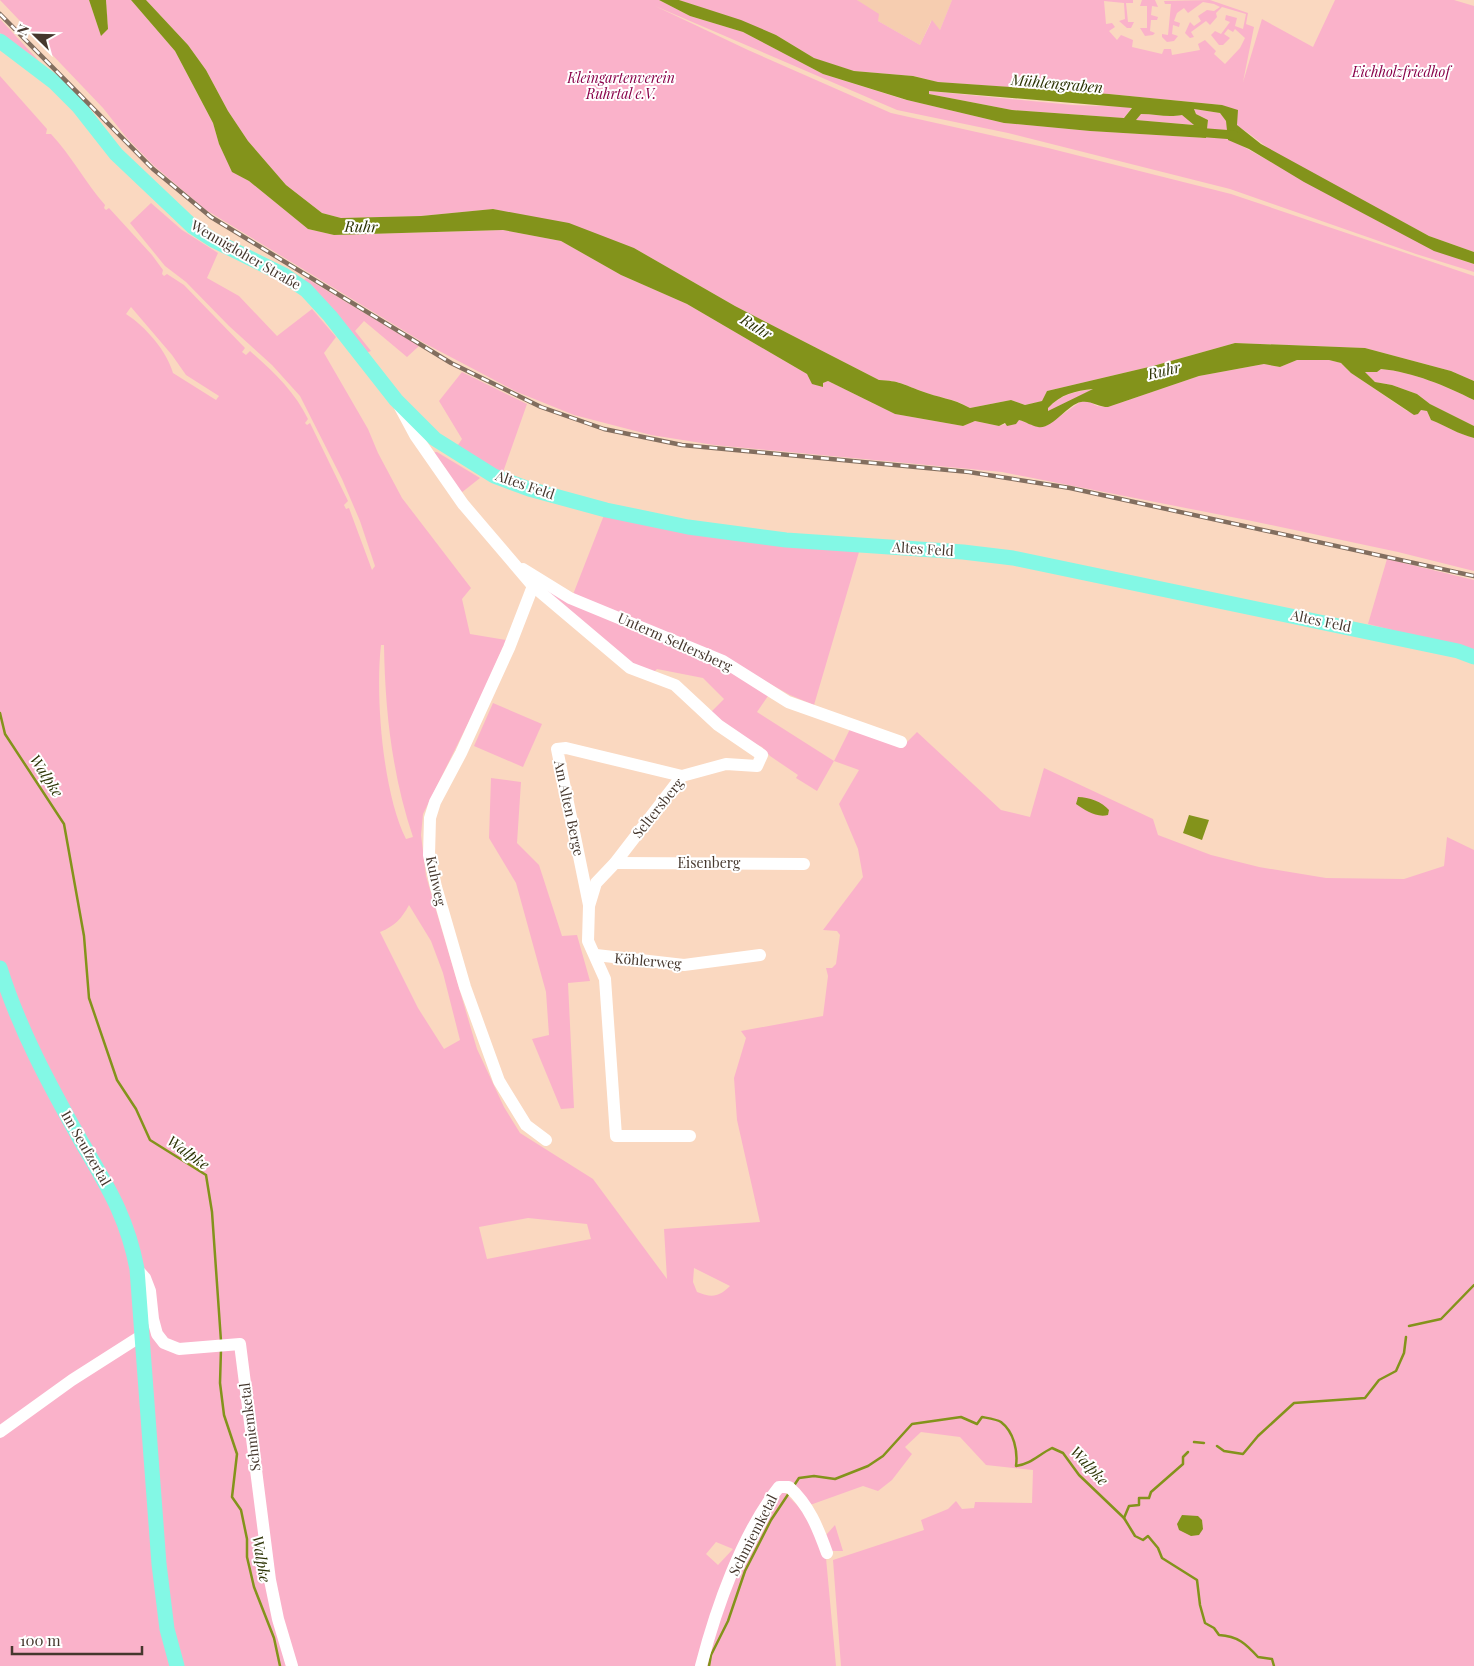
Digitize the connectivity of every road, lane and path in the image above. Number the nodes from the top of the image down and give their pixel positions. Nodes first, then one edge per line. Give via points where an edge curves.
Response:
1 (0, 42) edge
2 (396, 400) joint
3 (429, 444) junction
4 (507, 558) junction
5 (533, 586) junction
6 (1474, 657) edge
7 (901, 742) dead end
8 (682, 776) junction
9 (614, 863) junction
10 (804, 864) dead end
11 (589, 906) junction
12 (596, 955) junction
13 (760, 955) dead end
14 (0, 968) edge
15 (690, 1136) dead end
16 (546, 1140) dead end
17 (137, 1269) junction
18 (141, 1336) junction
19 (0, 1432) edge
20 (827, 1553) dead end
21 (177, 1666) edge
22 (292, 1666) edge
23 (701, 1666) edge

1 - 2 main road, Wennigloher Straße via 54,82 79,107 116,154 193,227 306,290
2 - 3 main road, Altes Feld
3 - 4 street via 463,504
3 - 6 main road, Altes Feld via 529,490 688,527 758,537 1013,558 1324,622
4 - 5 street
4 - 7 street, Unterm Seltersberg via 566,596 723,661 788,702
5 - 8 street, Seltersberg via 630,668 675,685 718,725 762,755 757,766 726,764
5 - 16 street, Kuhweg via 509,648 435,802 430,818 429,855 464,987 498,1081 526,1125
8 - 9 street, Seltersberg
8 - 11 street, Am Alten Berge via 566,748 557,749
9 - 10 street, Eisenberg
9 - 11 street, Seltersberg via 596,883
11 - 12 street, Seltersberg via 588,941
12 - 13 street, Köhlerweg via 684,965
12 - 15 street, Seltersberg via 605,978 616,1136
14 - 17 main road, Im Seufzertal via 22,1026 50,1085 123,1215
17 - 18 main road, Im Seufzertal
17 - 22 street, Schmiemketal via 150,1291 157,1334 164,1343 179,1349 240,1344 269,1571 278,1619
18 - 19 street
18 - 21 main road, Im Seufzertal via 162,1588
20 - 23 street, Schmiemketal via 817,1525 793,1491 779,1487 741,1555 713,1619

